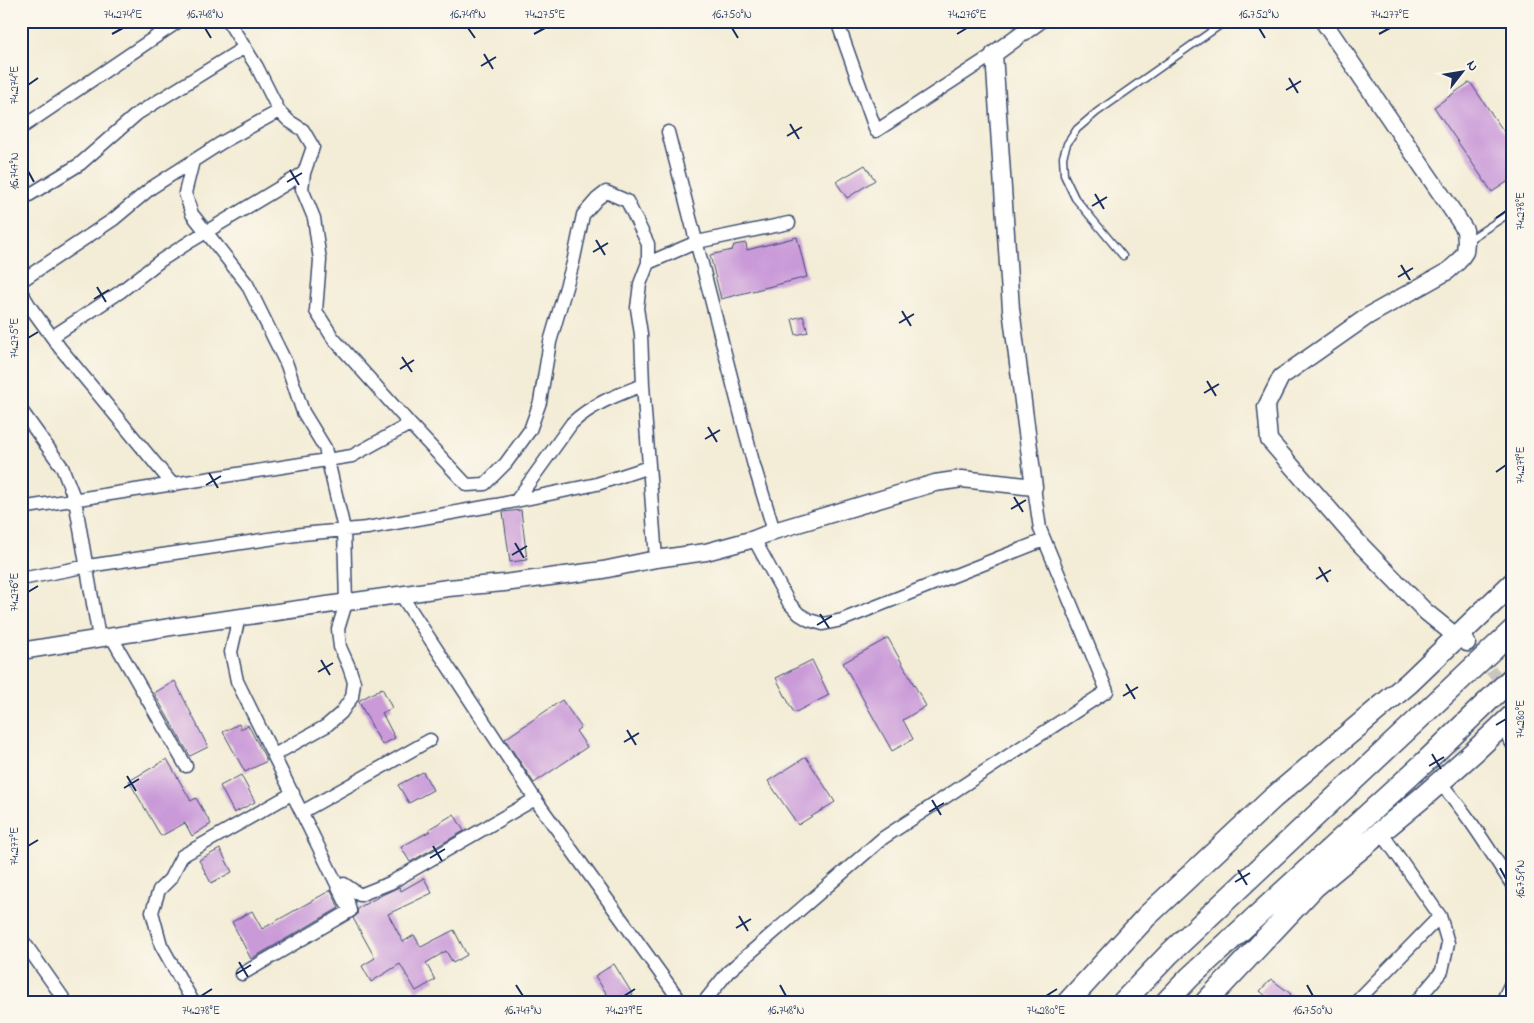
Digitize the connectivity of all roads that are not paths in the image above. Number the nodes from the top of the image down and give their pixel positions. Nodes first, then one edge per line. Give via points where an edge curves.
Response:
1 (179, 21) edge
2 (228, 21) edge
3 (837, 21) edge
4 (1039, 21) edge
5 (1226, 21) edge
6 (1323, 21) edge
7 (244, 47) junction
8 (994, 54) junction
9 (279, 111) junction
10 (21, 128) edge
11 (668, 132) dead end
12 (193, 161) junction
13 (304, 173) junction
14 (21, 200) edge
15 (1513, 211) edge
16 (789, 223) dead end
17 (207, 231) junction
18 (696, 242) junction
19 (1466, 242) junction
20 (1123, 256) dead end
21 (648, 264) junction
22 (21, 281) edge
23 (21, 292) edge
24 (52, 337) junction
25 (643, 385) junction
26 (21, 410) edge
27 (410, 424) junction
28 (328, 461) junction
29 (649, 467) junction
30 (173, 485) junction
31 (1034, 488) junction
32 (75, 500) junction
33 (516, 501) junction
34 (21, 508) edge
35 (344, 529) junction
36 (774, 531) junction
37 (754, 539) junction
38 (1044, 540) junction
39 (656, 559) junction
40 (88, 566) junction
41 (21, 579) edge
42 (1513, 583) edge
43 (402, 595) junction
44 (346, 603) junction
45 (239, 618) junction
46 (1513, 630) edge
47 (105, 637) junction
48 (1462, 640) junction
49 (21, 651) edge
50 (1513, 677) edge
51 (1507, 721) edge
52 (430, 740) dead end
53 (1513, 745) edge
54 (274, 755) junction
55 (186, 766) dead end
56 (1440, 783) junction
57 (293, 793) junction
58 (535, 799) junction
59 (302, 812) junction
60 (1381, 832) junction
61 (1513, 886) edge
62 (350, 911) junction
63 (1440, 916) junction
64 (22, 942) edge
65 (242, 974) dead end
66 (1513, 979) edge
67 (66, 1002) edge
68 (193, 1002) edge
69 (681, 1002) edge
70 (704, 1002) edge
71 (1068, 1002) edge
72 (1123, 1002) edge
73 (1166, 1002) edge
74 (1206, 1002) edge
75 (1356, 1002) edge
76 (1416, 1002) edge
77 (1502, 1002) edge

1 - 10 street
2 - 7 street
3 - 8 street via 876,131
4 - 8 street
5 - 20 lane via 1097,112 1067,144 1063,157 1064,175 1075,198
6 - 19 street via 1458,219 1465,230
7 - 9 street
7 - 14 street via 137,114 80,164
8 - 31 street via 1011,309
9 - 12 street
9 - 13 street via 303,130 313,147
11 - 18 street
12 - 17 street via 185,193 192,214
12 - 22 street
13 - 17 street
13 - 27 street via 302,189 314,218 320,260 316,311 334,338
15 - 19 lane
16 - 18 street
17 - 24 street
17 - 28 street via 247,284 287,365 303,412 325,448
18 - 21 street
18 - 36 street
19 - 48 street via 1465,252 1448,271 1368,316 1281,377 1266,407 1269,440 1357,541 1426,612
21 - 25 street via 640,284 638,308
21 - 27 street via 648,244 628,201 606,192 583,215 550,342 540,402 530,430 506,463 485,484 467,485
23 - 24 street
24 - 30 street
25 - 29 street
25 - 33 street via 582,413
26 - 32 street via 62,467
27 - 28 street via 352,456
28 - 30 street
28 - 35 street
29 - 33 street via 597,484
29 - 39 street
30 - 32 street
31 - 36 street via 962,479 864,503
31 - 38 street
32 - 34 street
32 - 40 street
33 - 35 street
35 - 40 street
35 - 44 street
36 - 37 street
37 - 38 street via 789,603 799,614 823,624 842,620
37 - 39 street via 706,552
38 - 70 street via 1108,691 883,838 728,972
39 - 43 street via 603,570
40 - 41 street
40 - 47 street
42 - 48 highway
43 - 44 street
43 - 58 street
44 - 45 street
44 - 54 street via 338,629 340,647 354,682 352,697 326,726
45 - 47 street
45 - 54 street via 231,652 237,681
46 - 72 highway via 1170,953
47 - 49 street
47 - 55 street
48 - 71 highway via 1273,798 1147,916
50 - 73 highway
51 - 53 street
51 - 56 highway
52 - 59 street
54 - 57 street
56 - 60 highway
56 - 61 street via 1453,797
57 - 59 street
57 - 68 street via 182,856 159,890 152,912 161,945
58 - 62 street via 390,883 360,895 344,884
58 - 69 street
59 - 62 street
60 - 63 street
60 - 74 highway via 1314,887
62 - 65 street
63 - 75 street
63 - 76 street via 1448,943 1442,971
64 - 67 street
66 - 77 street

